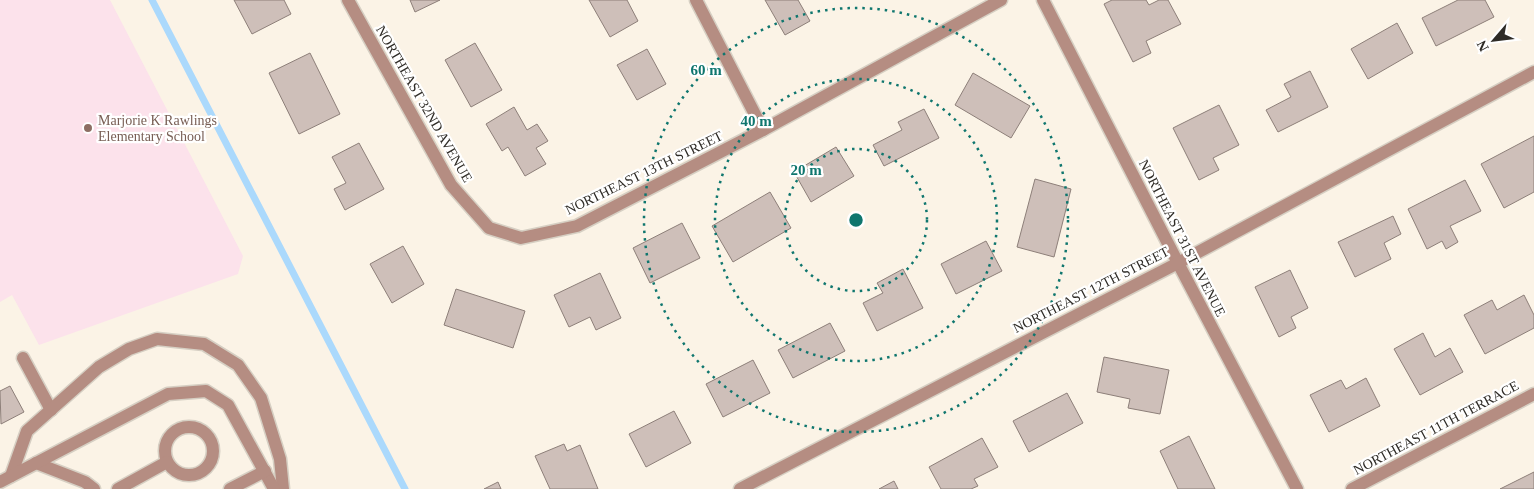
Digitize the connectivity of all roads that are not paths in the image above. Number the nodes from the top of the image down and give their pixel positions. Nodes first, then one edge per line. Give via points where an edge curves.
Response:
1 (348, 0) edge
2 (696, 0) edge
3 (1001, 0) edge
4 (1043, 0) edge
5 (1534, 72) edge
6 (763, 130) junction
7 (505, 233) joint
8 (1178, 263) junction
9 (23, 358) dead end
10 (1534, 394) edge
11 (51, 410) junction
12 (167, 462) dead end
13 (36, 463) junction
14 (264, 471) junction
15 (6, 479) edge
16 (94, 489) edge
17 (118, 489) edge
18 (230, 489) edge
19 (274, 489) edge
20 (283, 489) edge
21 (740, 489) edge
22 (1297, 489) edge
23 (1352, 489) edge

1 - 7 street, NORTHEAST 32ND AVENUE via 451,185 489,228
2 - 6 street
3 - 6 street, NORTHEAST 13TH STREET
4 - 8 street, NORTHEAST 31ST AVENUE
5 - 8 street, NORTHEAST 12TH STREET
6 - 7 street, NORTHEAST 13TH STREET via 577,226 521,238
8 - 21 street, NORTHEAST 12TH STREET
8 - 22 street, NORTHEAST 31ST AVENUE
9 - 11 street
10 - 23 street, NORTHEAST 11TH TERRACE
11 - 15 street via 27,431
11 - 20 street via 99,367 129,349 157,339 204,344 238,365 261,398 280,459
12 - 17 street
13 - 14 street via 168,394 206,391 228,405
13 - 15 street
13 - 16 street via 85,482
14 - 18 street
14 - 19 street

